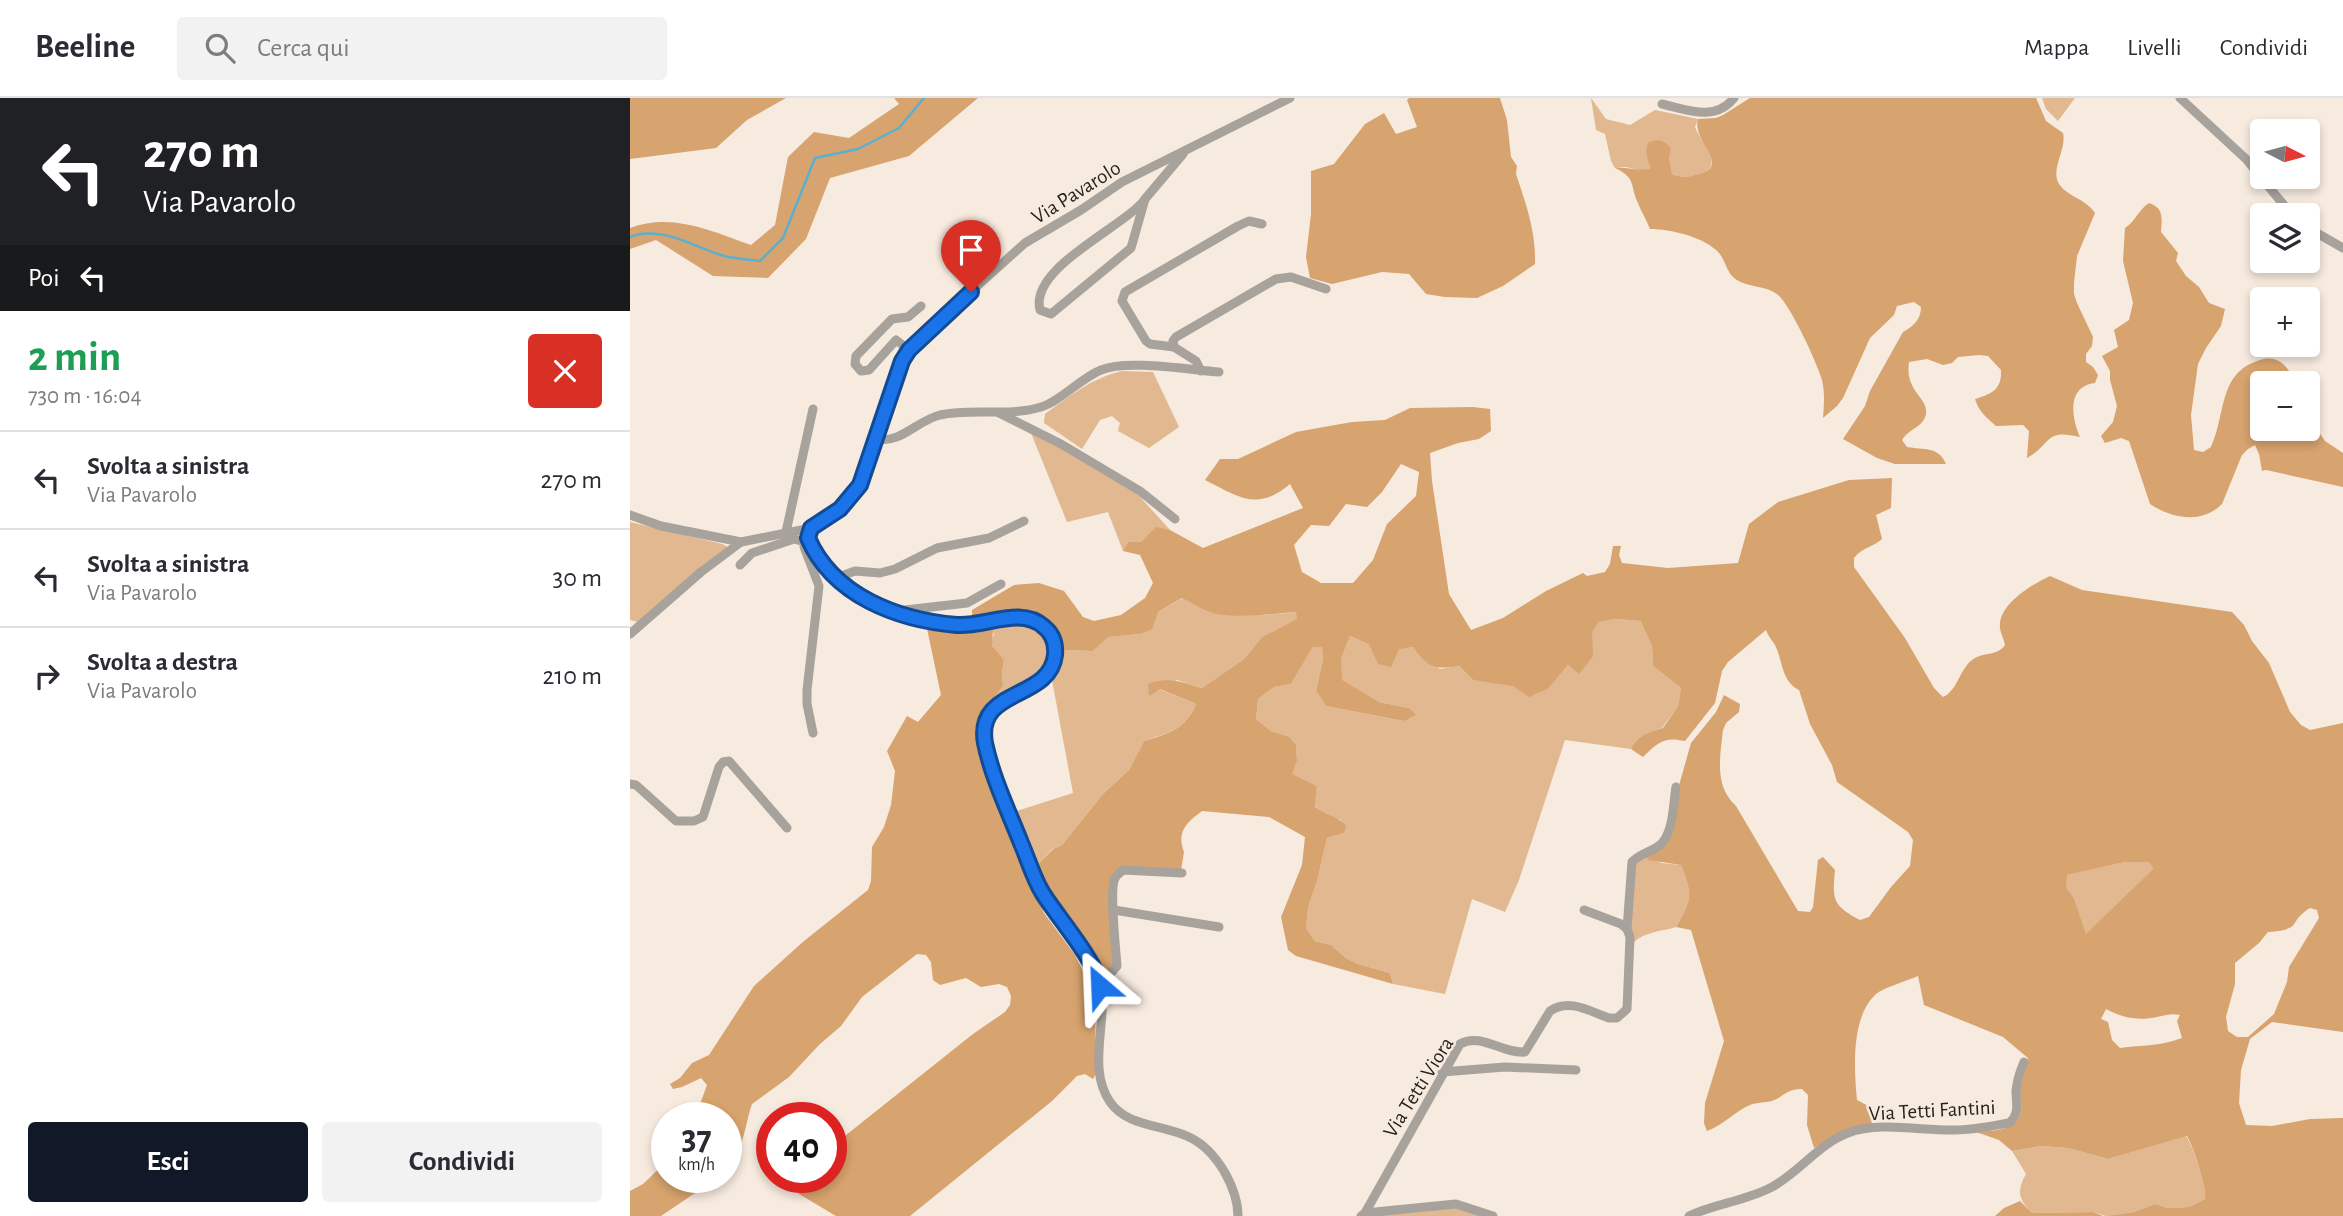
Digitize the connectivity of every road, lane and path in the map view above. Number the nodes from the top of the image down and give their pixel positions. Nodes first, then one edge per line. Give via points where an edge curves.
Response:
1 (1290, 98) edge
2 (1734, 98) edge
3 (2180, 98) edge
4 (1662, 104) dead end
5 (1186, 150) junction
6 (1145, 199) junction
7 (2282, 203) edge
8 (1262, 224) dead end
9 (2320, 235) edge
10 (2343, 248) edge
11 (1326, 289) dead end
12 (921, 306) dead end
13 (1174, 347) junction
14 (909, 350) junction
15 (1200, 371) junction
16 (1219, 372) dead end
17 (813, 409) dead end
18 (997, 412) junction
19 (876, 439) junction
20 (630, 515) edge
21 (1175, 519) dead end
22 (1024, 521) dead end
23 (786, 532) junction
24 (808, 536) junction
25 (741, 542) junction
26 (740, 565) dead end
27 (836, 578) junction
28 (1001, 584) dead end
29 (894, 611) junction
30 (630, 634) edge
31 (813, 733) dead end
32 (630, 784) edge
33 (1676, 787) dead end
34 (787, 828) dead end
35 (1182, 873) dead end
36 (1114, 910) junction
37 (1584, 910) dead end
38 (1219, 927) dead end
39 (1628, 929) junction
40 (1100, 986) junction
41 (2024, 1062) dead end
42 (1576, 1070) dead end
43 (1442, 1072) junction
44 (1363, 1215) edge
45 (1238, 1216) edge
46 (1493, 1216) edge
47 (1689, 1216) edge

1 - 5 street, Via Pavarolo
2 - 4 street via 1726,109 1705,113
3 - 7 street via 2246,159
5 - 6 street
5 - 14 street, Via Pavarolo via 1122,182 1025,243
6 - 6 street via 1131,248 1057,310 1051,314 1040,310 1044,287 1057,269
8 - 13 street via 1249,221 1238,226 1125,292 1125,309 1146,341
9 - 10 street
11 - 13 street via 1291,277 1276,279 1176,337
12 - 14 street via 908,317 892,319 856,356 855,363 859,370 869,370 896,340
13 - 15 street via 1196,361
14 - 19 street, Via Pavarolo
15 - 16 street
15 - 18 street via 1134,365 1102,369 1044,407
17 - 23 street
18 - 19 street via 936,416 896,438
18 - 21 street via 1140,491
19 - 24 street, Via Pavarolo via 866,472 850,499
20 - 25 street
22 - 27 street via 989,538 929,551 895,569 855,571
23 - 24 street
23 - 25 street
24 - 26 street via 752,553
24 - 27 street
24 - 31 street via 804,547 819,586 807,690
25 - 30 street
27 - 29 street
28 - 29 street via 967,603
29 - 40 street via 958,625 1019,617 1035,620 1053,636 1056,648 1048,675 993,708 985,740 994,775 1040,889 1091,964
32 - 34 street via 677,821 694,821 703,817 719,767 729,761
33 - 39 street via 1667,835 1659,846 1632,862
35 - 36 street via 1123,870 1114,880
36 - 38 street
36 - 40 street via 1116,966
37 - 39 street
39 - 43 street, Via Tetti Viora via 1629,1000 1623,1014 1609,1018 1565,1004 1550,1011 1525,1052 1468,1039
40 - 45 street via 1099,1060 1110,1102 1132,1120 1191,1138 1207,1150 1228,1179
41 - 47 street, Via Tetti Fantini via 2017,1114 2009,1123 1956,1130 1848,1133 1768,1189
42 - 43 street via 1505,1067
43 - 44 street, Via Tetti Viora
44 - 46 street via 1456,1204

